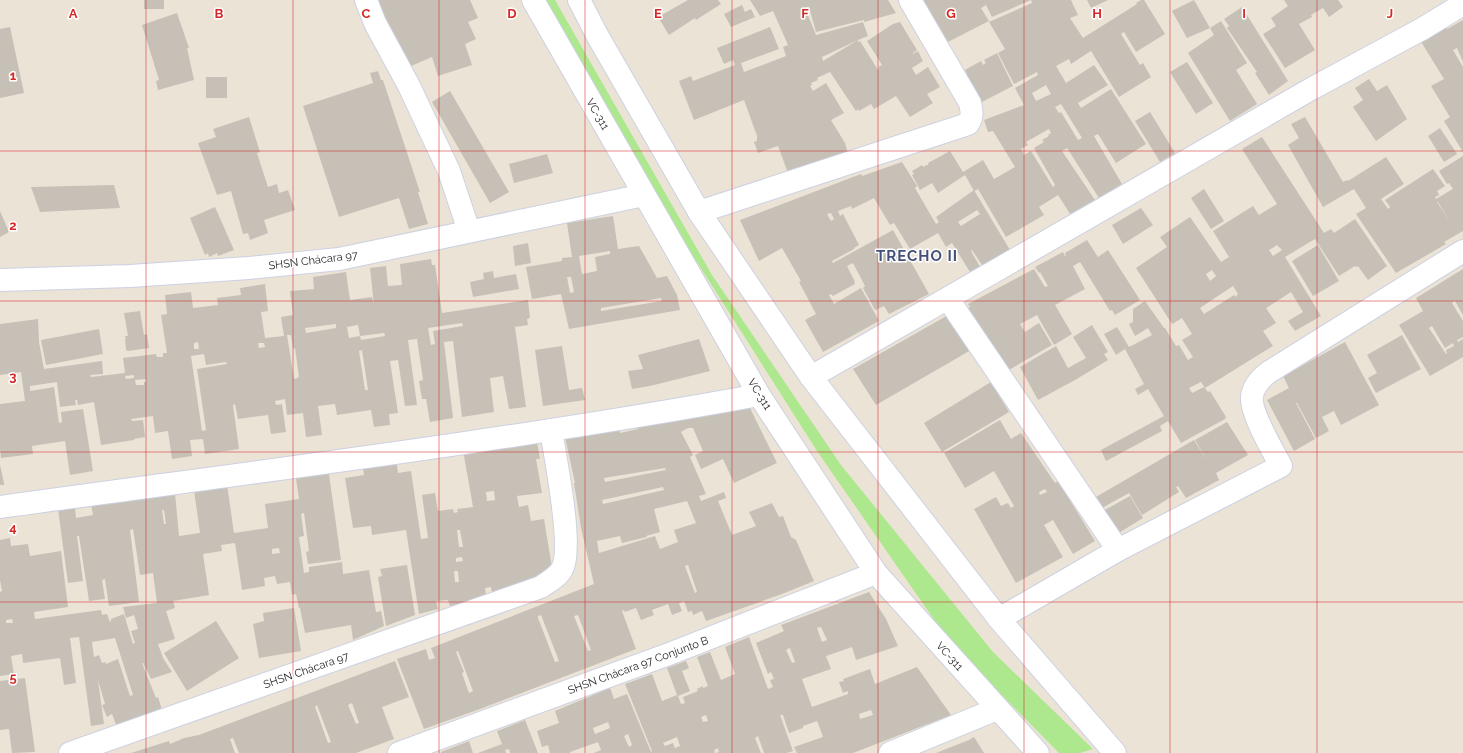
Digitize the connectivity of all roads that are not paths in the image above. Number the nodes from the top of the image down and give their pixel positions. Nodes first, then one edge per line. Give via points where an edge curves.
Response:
1 (366, 0) edge
2 (533, 0) edge
3 (579, 0) edge
4 (910, 0) edge
5 (1463, 4) edge
6 (644, 195) junction
7 (699, 212) junction
8 (469, 231) junction
9 (1463, 251) edge
10 (0, 280) edge
11 (948, 299) junction
12 (811, 378) junction
13 (759, 395) junction
14 (551, 430) junction
15 (0, 507) edge
16 (1118, 550) junction
17 (876, 573) junction
18 (999, 619) junction
19 (997, 709) junction
20 (70, 753) edge
21 (399, 753) edge
22 (890, 753) edge
23 (1038, 753) edge
24 (1115, 753) edge

1 - 8 street via 449,171
2 - 6 street, VC-311
3 - 7 street
4 - 7 street via 970,103 972,113 968,124
5 - 11 street via 1298,96
6 - 8 street, SHSN Chácara 97
6 - 13 street, VC-311
7 - 12 street
8 - 10 street, SHSN Chácara 97 via 339,259 130,276
9 - 16 street via 1269,372 1258,382 1252,396 1254,410 1281,466
11 - 12 street
11 - 16 street
12 - 18 street
13 - 14 street
13 - 17 street, VC-311
14 - 15 street
14 - 20 street, SHSN Chácara 97 via 567,546 563,569 556,577 541,587
16 - 18 street
17 - 19 street, VC-311
17 - 21 street, SHSN Chácara 97 Conjunto B via 669,654
18 - 24 street
19 - 22 street
19 - 23 street, VC-311

